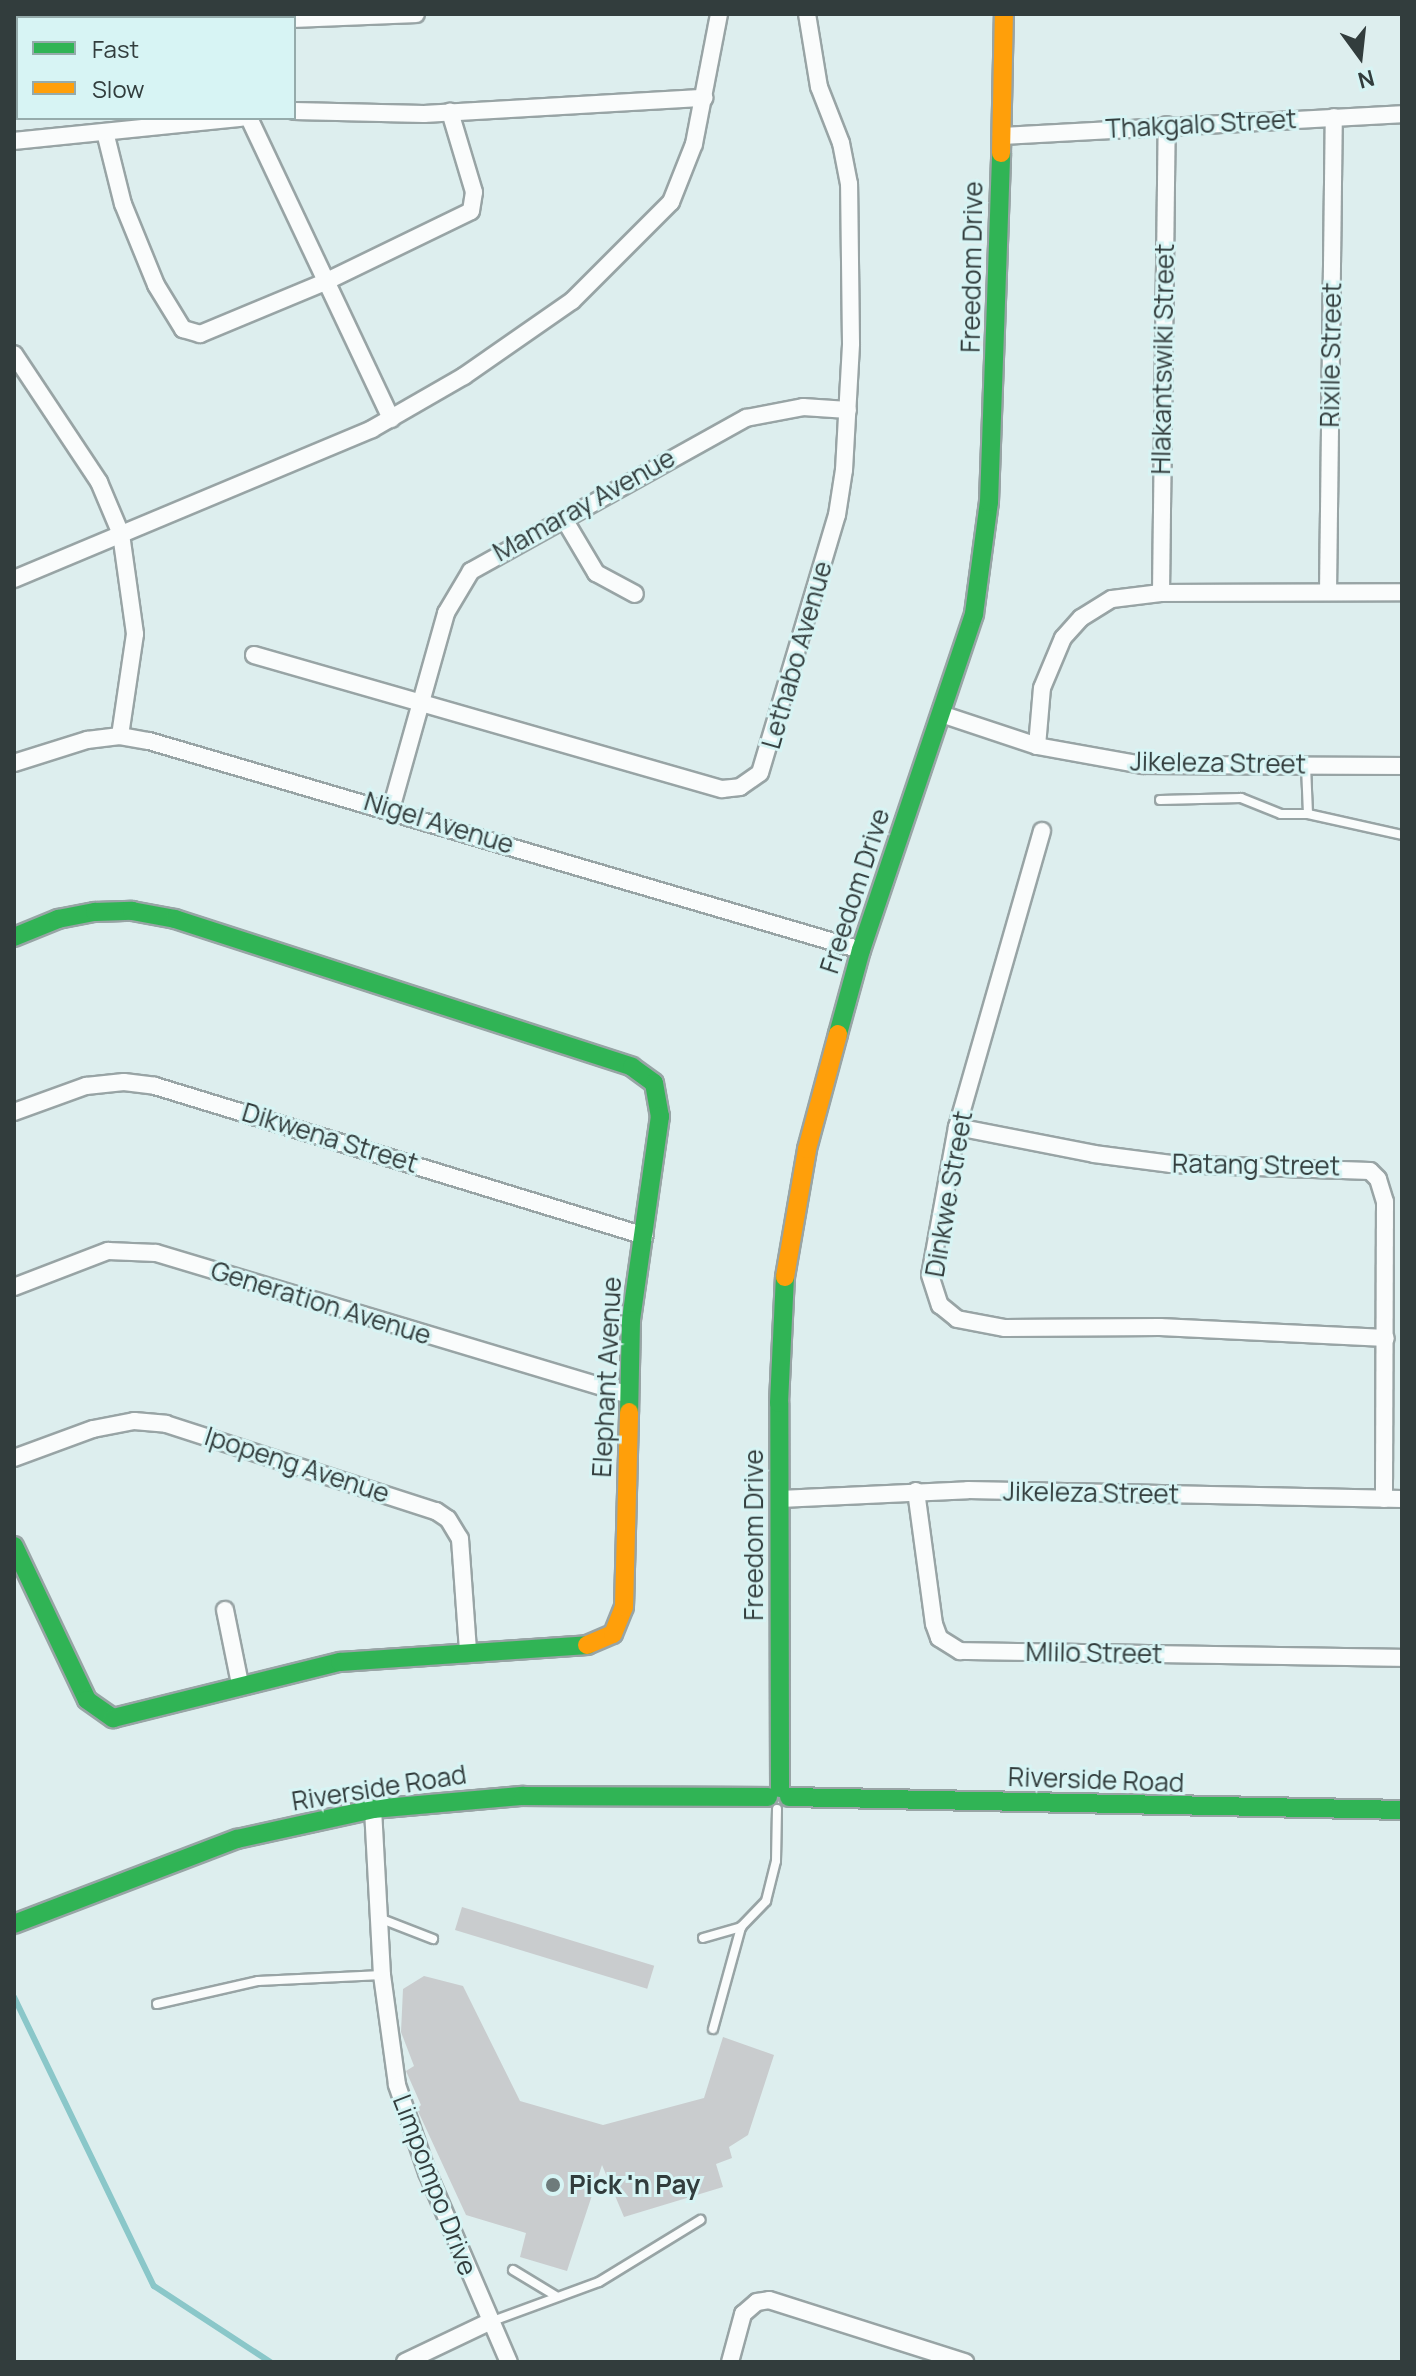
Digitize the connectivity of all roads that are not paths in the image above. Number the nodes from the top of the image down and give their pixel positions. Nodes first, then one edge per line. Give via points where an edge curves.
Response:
1 (416, 14) edge
2 (719, 14) edge
3 (807, 14) edge
4 (1004, 14) edge
5 (296, 19) edge
6 (705, 98) junction
7 (296, 111) edge
8 (450, 112) junction
9 (1402, 114) edge
10 (1334, 117) junction
11 (222, 120) edge
12 (250, 120) edge
13 (1167, 125) junction
14 (105, 132) junction
15 (1001, 136) junction
16 (14, 141) edge
17 (325, 282) junction
18 (14, 354) edge
19 (848, 410) junction
20 (391, 419) junction
21 (564, 519) junction
22 (121, 534) junction
23 (14, 579) edge
24 (1328, 592) junction
25 (1402, 592) edge
26 (1161, 593) junction
27 (635, 594) dead end
28 (254, 655) dead end
29 (421, 699) junction
30 (944, 715) junction
31 (120, 736) junction
32 (1037, 746) junction
33 (14, 763) edge
34 (1306, 766) junction
35 (1402, 766) edge
36 (1160, 800) dead end
37 (391, 809) junction
38 (1308, 814) junction
39 (1042, 831) dead end
40 (1402, 835) edge
41 (14, 937) edge
42 (861, 950) junction
43 (14, 1112) edge
44 (957, 1127) junction
45 (645, 1236) junction
46 (14, 1287) edge
47 (1386, 1338) junction
48 (629, 1395) junction
49 (14, 1458) edge
50 (916, 1491) junction
51 (780, 1499) junction
52 (1384, 1499) junction
53 (1402, 1499) edge
54 (14, 1546) edge
55 (225, 1610) dead end
56 (468, 1650) junction
57 (1402, 1658) edge
58 (240, 1684) junction
59 (779, 1798) junction
60 (373, 1809) junction
61 (1402, 1810) edge
62 (378, 1917) junction
63 (20, 1922) edge
64 (741, 1927) junction
65 (703, 1938) dead end
66 (433, 1939) dead end
67 (382, 1975) junction
68 (157, 2004) dead end
69 (713, 2029) dead end
70 (700, 2220) dead end
71 (513, 2270) dead end
72 (556, 2296) junction
73 (489, 2322) junction
74 (405, 2362) edge
75 (509, 2362) edge
76 (730, 2362) edge
77 (965, 2362) edge

1 - 5 street
2 - 6 street
3 - 19 street, Lethabo Avenue via 819,87 841,143 849,184
4 - 15 street, Freedom Drive
6 - 8 street
6 - 20 street via 684,175 650,228 530,332
7 - 8 street
8 - 17 street via 474,207
9 - 10 street, Thakgalo Street
10 - 13 street, Thakgalo Street
10 - 24 street, Rixile Street
11 - 14 street
12 - 17 street
13 - 15 street, Thakgalo Street
13 - 26 street, Hlakantswiki Street
14 - 16 street
14 - 17 street via 137,243 183,329 200,334
15 - 30 street, Freedom Drive via 989,502 974,614
17 - 20 street
18 - 22 street via 99,482
19 - 21 street, Mamaray Avenue via 803,407 746,418
19 - 29 street, Lethabo Avenue via 837,515 767,760 752,780 722,789
20 - 22 street
21 - 27 street via 596,573
21 - 29 street, Mamaray Avenue via 471,571 446,613
22 - 23 street
22 - 31 street via 135,634
24 - 25 street
24 - 26 street
26 - 32 street via 1112,599 1081,618 1063,638 1042,688
28 - 29 street, Lethabo Avenue
29 - 37 street, Mamaray Avenue
30 - 32 street, Jikeleza Street
30 - 42 street, Freedom Drive
31 - 33 street, Nigel Avenue via 57,747
31 - 37 street, Nigel Avenue
32 - 34 street, Jikeleza Street via 1143,765
34 - 35 street, Jikeleza Street
34 - 38 lane
36 - 38 lane via 1241,798 1281,814
37 - 42 street, Nigel Avenue
38 - 40 lane
39 - 44 street, Dinkwe Street
41 - 45 street, Elephant Avenue via 58,919 95,912 132,911 175,919 632,1067 654,1083 660,1107
42 - 51 street, Freedom Drive via 807,1149 789,1238 779,1403
43 - 45 street, Dikwena Street via 86,1086 155,1086
44 - 47 street, Ratang Street via 1171,1164 1370,1171 1385,1202
44 - 47 street, Dinkwe Street via 930,1275 940,1305 957,1319 1005,1328 1218,1328
45 - 48 street, Elephant Avenue via 631,1320
46 - 48 street, Generation Avenue via 108,1251 156,1253
47 - 52 street, Ratang Street
48 - 56 street, Elephant Avenue via 627,1551 620,1623 613,1634 586,1645
49 - 56 street, Ipopeng Avenue via 93,1429 134,1421 166,1424 436,1511 460,1539
50 - 51 street, Jikeleza Street
50 - 52 street, Jikeleza Street
50 - 57 street, Mlilo Street via 934,1624 939,1638 960,1651
51 - 59 street, Freedom Drive
52 - 53 street, Jikeleza Street
54 - 58 street, Elephant Avenue via 87,1700 103,1716 126,1716
55 - 58 street
56 - 58 street, Elephant Avenue via 340,1662
59 - 60 street, Riverside Road via 523,1796
59 - 61 street, Riverside Road
59 - 64 lane via 766,1901
60 - 62 street, Limpompo Drive
60 - 63 street, Riverside Road via 237,1839
62 - 66 lane
62 - 67 street, Limpompo Drive
64 - 65 lane
64 - 69 lane
67 - 68 lane via 258,1981
67 - 73 street, Limpompo Drive via 388,2043 410,2129
70 - 72 lane via 621,2271
71 - 72 lane
72 - 73 lane
73 - 74 street
73 - 75 street, Limpompo Drive
76 - 77 street via 743,2314 769,2300

